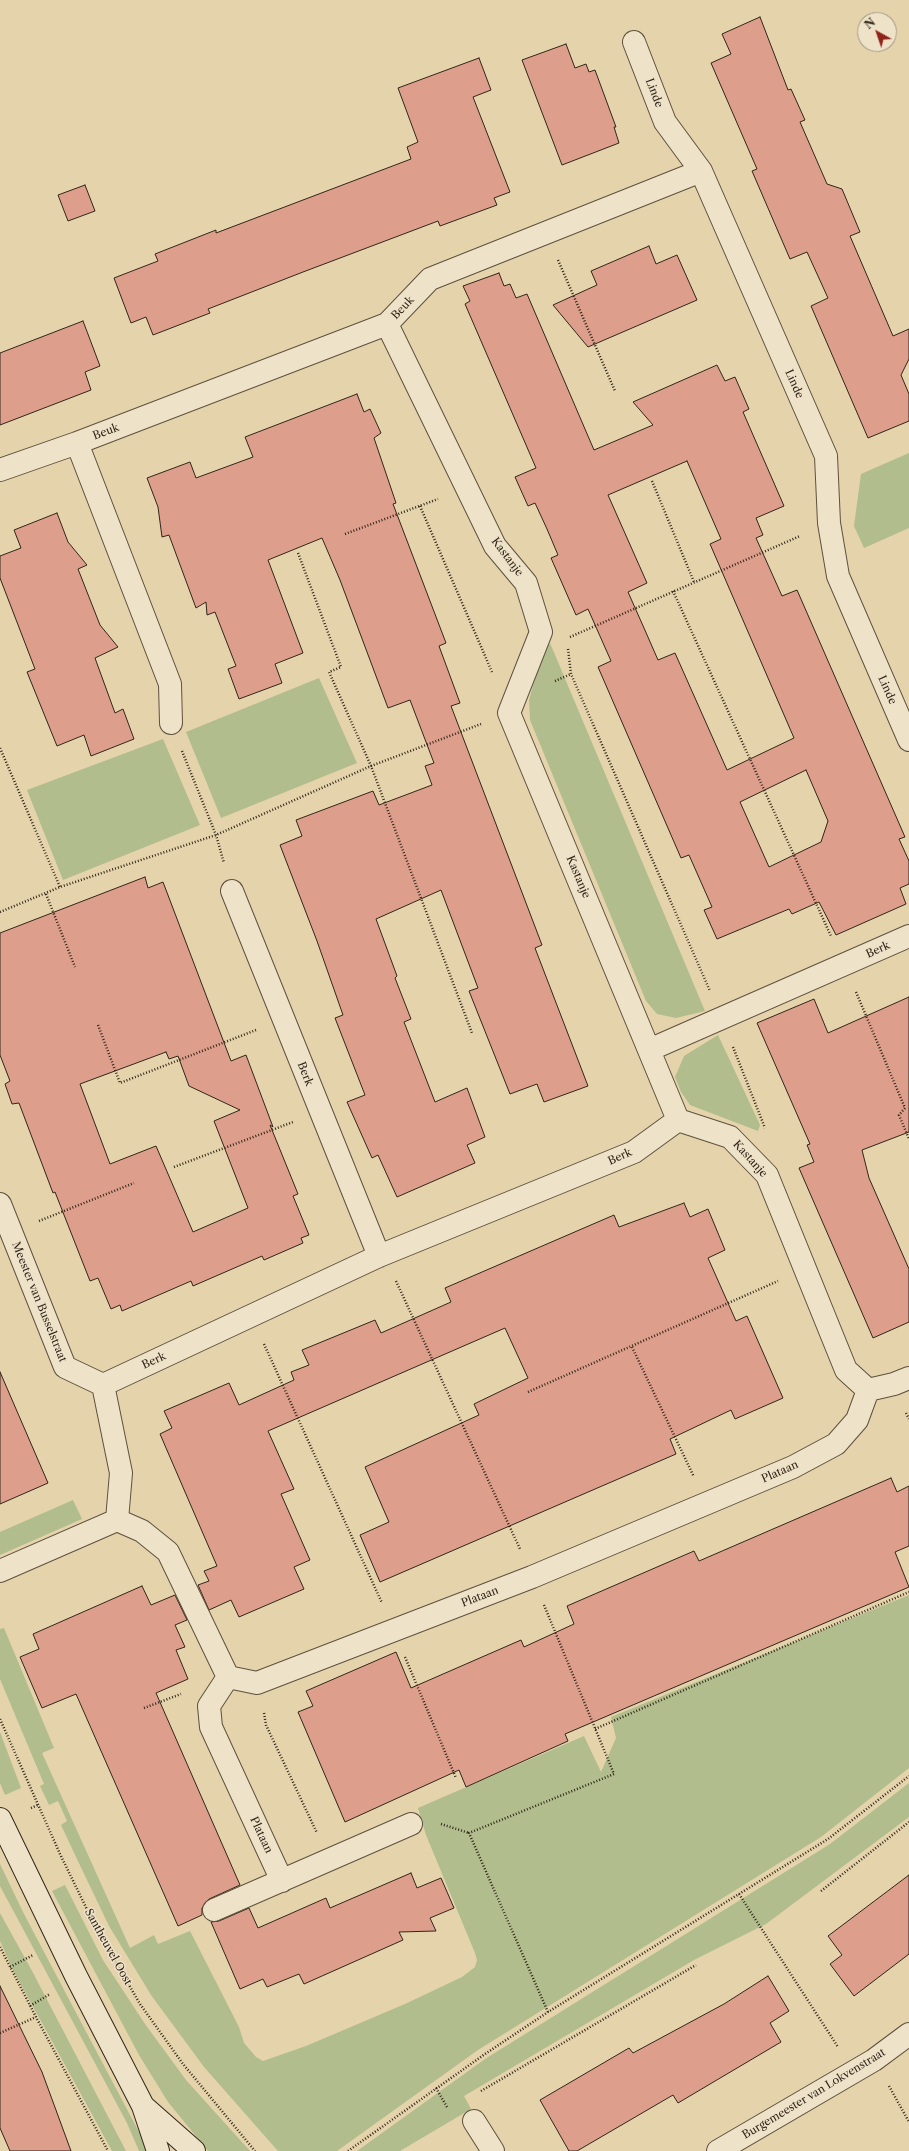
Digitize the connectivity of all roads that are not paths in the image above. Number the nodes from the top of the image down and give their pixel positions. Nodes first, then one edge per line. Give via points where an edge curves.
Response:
1 (634, 42) dead end
2 (701, 171) junction
3 (387, 324) junction
4 (77, 443) junction
5 (0, 470) edge
6 (171, 723) road end
7 (909, 740) edge
8 (232, 891) dead end
9 (909, 936) edge
10 (649, 1050) junction
11 (678, 1120) junction
12 (0, 1204) edge
13 (379, 1256) junction
14 (909, 1378) edge
15 (103, 1385) junction
16 (868, 1390) junction
17 (117, 1520) junction
18 (0, 1571) edge
19 (228, 1677) junction
20 (0, 1819) edge
21 (411, 1824) dead end
22 (282, 1881) junction
23 (214, 1910) dead end
24 (909, 2034) edge
25 (143, 2106) junction
26 (474, 2121) road end
27 (158, 2151) edge
28 (194, 2151) edge
29 (493, 2151) edge
30 (718, 2151) edge

1 - 2 street, Linde via 665,122
2 - 3 street, Beuk via 430,279
2 - 7 street, Linde via 826,456 829,523 838,576
3 - 4 street, Beuk
3 - 10 street, Kastanje via 496,546 526,583 541,632 510,713
4 - 5 street, Beuk
4 - 6 street via 170,684
8 - 13 street, Berk
9 - 10 street, Berk
10 - 11 street, Kastanje
11 - 13 street, Berk via 634,1152
11 - 16 street, Kastanje via 730,1137 767,1175 846,1370
12 - 15 street, Meester van Busselstraat via 65,1367
13 - 15 street, Berk
14 - 16 street
15 - 17 street via 121,1473
16 - 19 street, Plataan via 857,1420 836,1444 793,1468 532,1577 257,1683
17 - 18 street
17 - 19 street via 142,1531 168,1552
19 - 22 street, Plataan via 209,1706 211,1728
20 - 25 street
21 - 22 street
22 - 23 street
24 - 30 street, Burgemeester van Lokvenstraat via 874,2060
25 - 27 street
25 - 28 street
26 - 29 street

